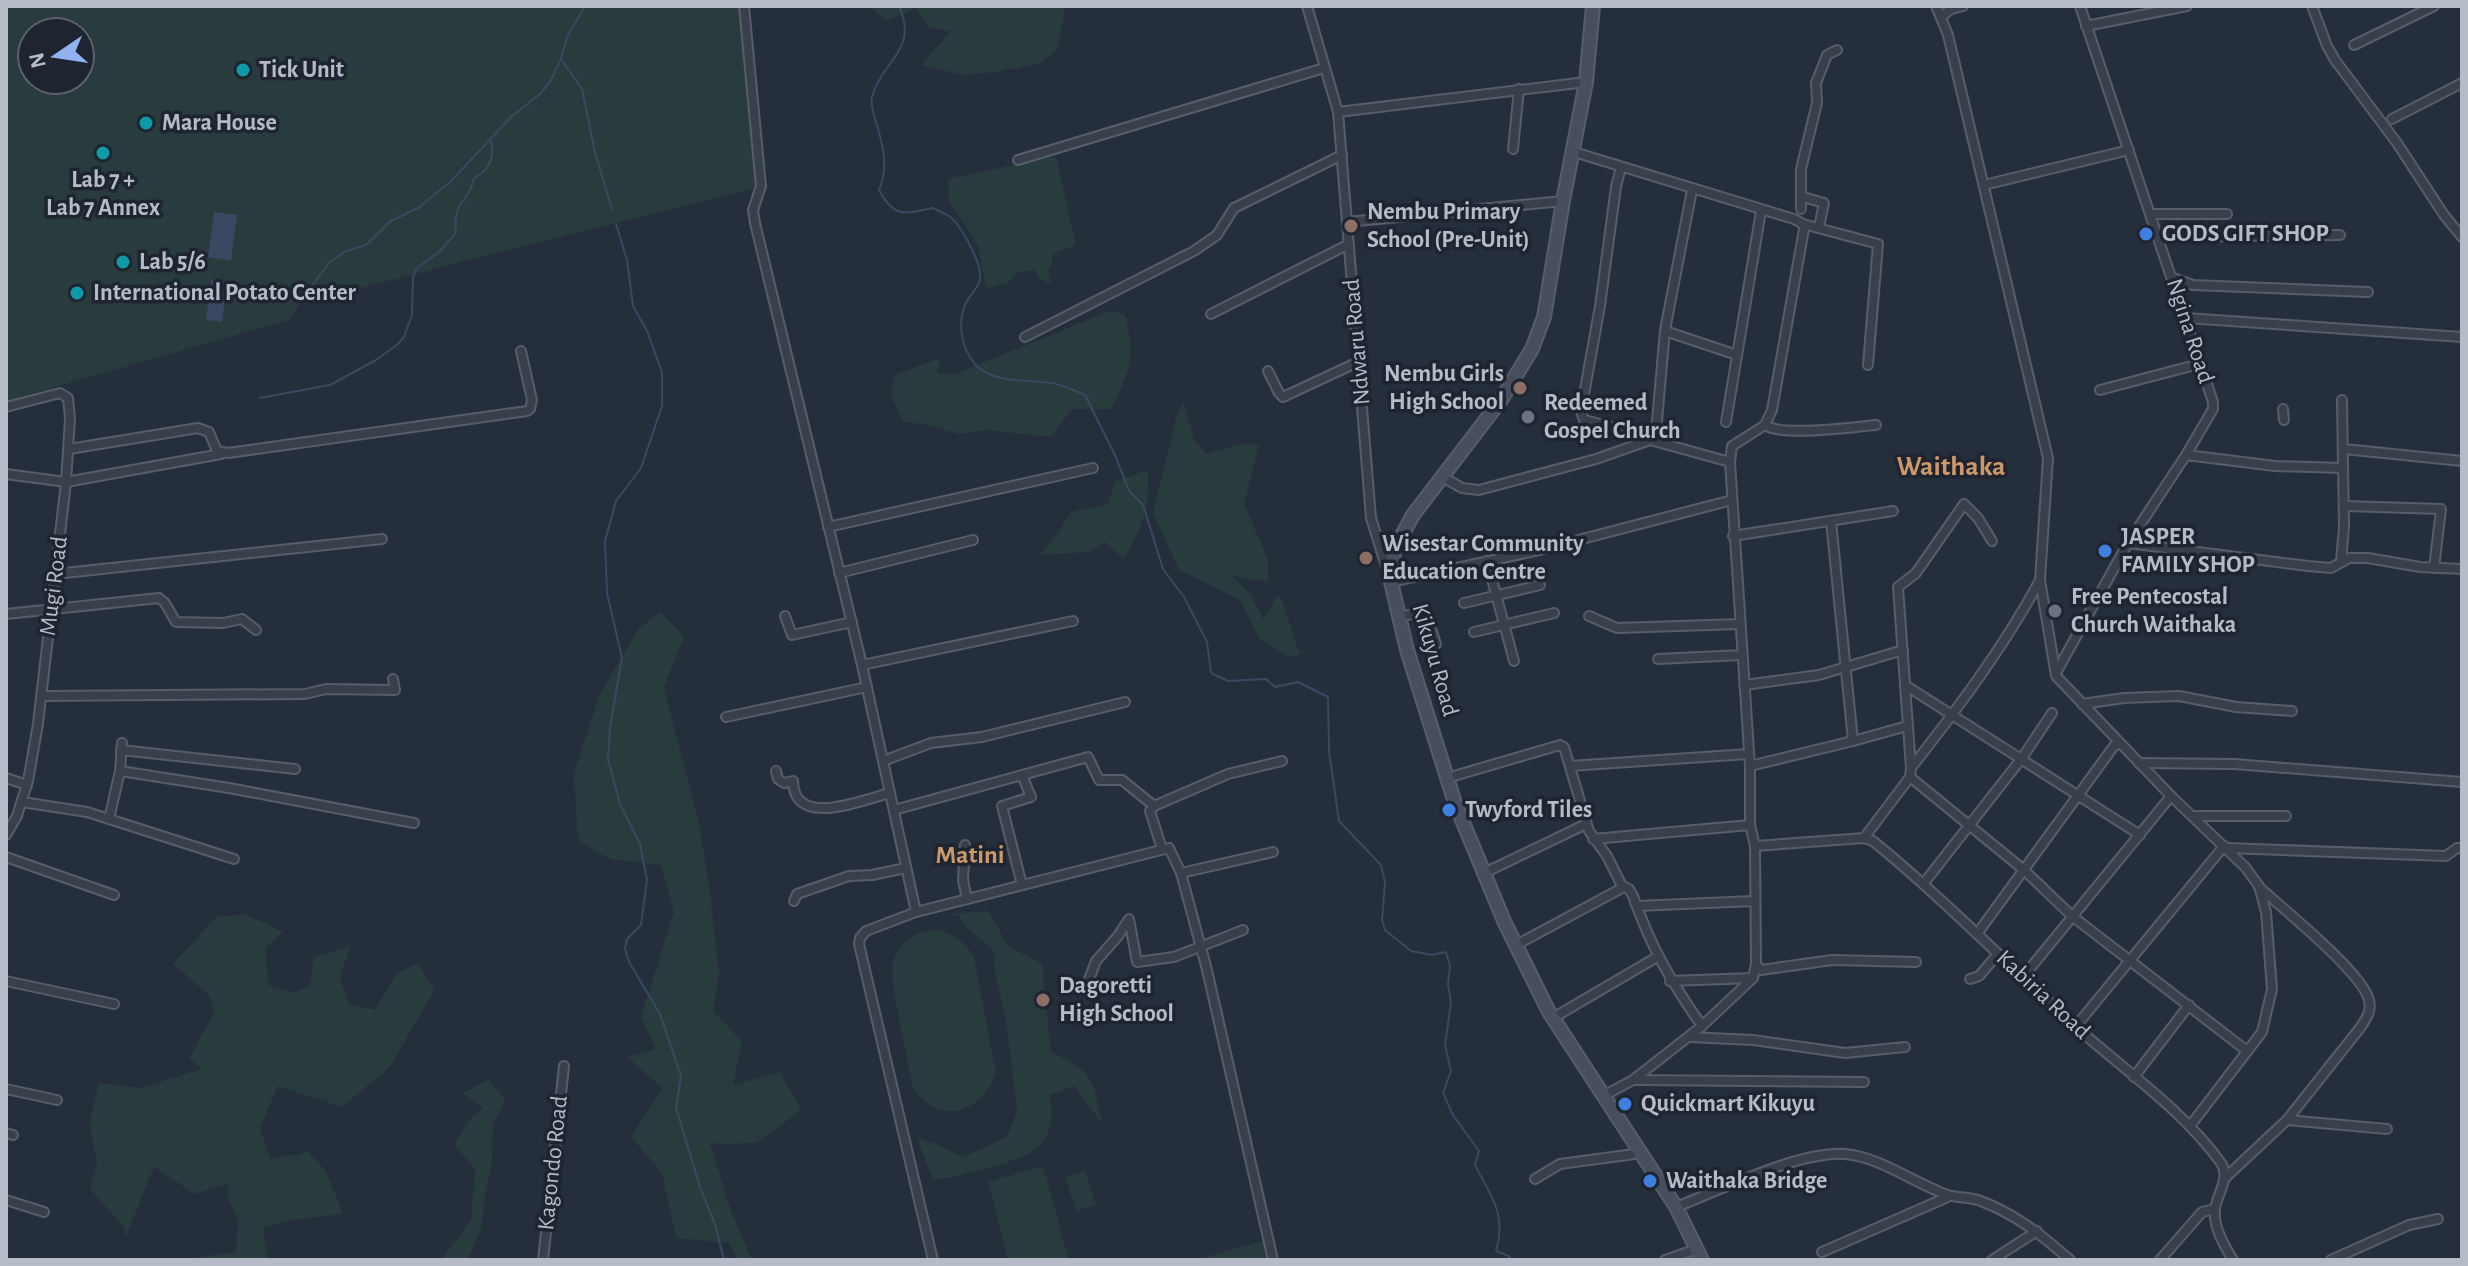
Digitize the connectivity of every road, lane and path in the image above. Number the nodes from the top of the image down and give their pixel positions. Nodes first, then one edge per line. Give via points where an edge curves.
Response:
1 (744, 6) edge
2 (1307, 6) edge
3 (1593, 6) edge
4 (1936, 6) edge
5 (1963, 6) edge
6 (2080, 6) edge
7 (2187, 6) edge
8 (2312, 6) edge
9 (2434, 6) edge
10 (1942, 16) junction
11 (2086, 26) junction
12 (2354, 45) dead end
13 (1837, 50) dead end
14 (1324, 68) junction
15 (1586, 82) junction
16 (2462, 83) edge
17 (1519, 89) junction
18 (1338, 112) junction
19 (2392, 119) dead end
20 (1513, 149) dead end
21 (2129, 150) junction
22 (1574, 152) junction
23 (1342, 155) junction
24 (1018, 160) dead end
25 (1621, 167) junction
26 (1984, 185) junction
27 (1692, 190) junction
28 (1803, 197) junction
29 (1563, 201) junction
30 (1801, 209) dead end
31 (1761, 211) junction
32 (2151, 214) junction
33 (2227, 214) dead end
34 (1347, 222) junction
35 (1803, 224) junction
36 (1819, 227) junction
37 (2340, 235) dead end
38 (2159, 237) junction
39 (2462, 237) edge
40 (1349, 244) junction
41 (2173, 278) junction
42 (2368, 292) dead end
43 (1211, 314) dead end
44 (2186, 318) junction
45 (1665, 331) junction
46 (1025, 337) dead end
47 (2462, 337) edge
48 (521, 351) dead end
49 (1737, 355) junction
50 (1358, 362) junction
51 (2199, 364) junction
52 (1868, 365) dead end
53 (1268, 371) dead end
54 (2100, 390) dead end
55 (2342, 400) dead end
56 (6, 407) edge
57 (2283, 409) dead end
58 (2284, 420) dead end
59 (1726, 422) dead end
60 (1765, 425) junction
61 (1876, 425) dead end
62 (1651, 438) junction
63 (69, 449) junction
64 (2344, 449) junction
65 (221, 454) junction
66 (2186, 455) junction
67 (2462, 461) edge
68 (1730, 462) junction
69 (1093, 468) dead end
70 (2343, 468) junction
71 (6, 474) edge
72 (1441, 476) junction
73 (66, 482) junction
74 (1732, 500) junction
75 (2345, 506) junction
76 (1893, 511) dead end
77 (1831, 521) junction
78 (828, 527) junction
79 (1733, 536) junction
80 (382, 539) dead end
81 (973, 540) dead end
82 (1992, 541) dead end
83 (2128, 543) junction
84 (1487, 561) junction
85 (2341, 562) junction
86 (2434, 568) junction
87 (2462, 569) edge
88 (839, 573) junction
89 (55, 574) junction
90 (2040, 580) junction
91 (1391, 582) junction
92 (1540, 585) dead end
93 (1496, 596) junction
94 (1464, 603) dead end
95 (52, 608) junction
96 (1554, 613) dead end
97 (6, 614) edge
98 (785, 616) dead end
99 (1589, 616) dead end
100 (1399, 617) junction
101 (1073, 621) dead end
102 (852, 622) junction
103 (1740, 624) junction
104 (1503, 625) junction
105 (256, 630) dead end
106 (1474, 632) dead end
107 (1436, 644) dead end
108 (1903, 650) junction
109 (1742, 655) junction
110 (1658, 659) dead end
111 (1514, 661) dead end
112 (862, 665) junction
113 (1846, 666) junction
114 (2056, 676) junction
115 (393, 679) dead end
116 (1744, 685) junction
117 (1905, 685) junction
118 (867, 687) junction
119 (41, 696) junction
120 (1125, 702) dead end
121 (2082, 704) junction
122 (2292, 711) dead end
123 (2052, 713) dead end
124 (1953, 715) junction
125 (726, 717) dead end
126 (1907, 726) junction
127 (1853, 741) junction
128 (2120, 743) junction
129 (1748, 754) junction
130 (2022, 758) junction
131 (883, 761) junction
132 (1282, 761) dead end
133 (2139, 763) junction
134 (1570, 766) junction
135 (1750, 766) junction
136 (295, 769) dead end
137 (120, 771) junction
138 (776, 771) dead end
139 (1911, 773) junction
140 (1022, 775) junction
141 (6, 778) edge
142 (1447, 778) junction
143 (2462, 782) edge
144 (27, 785) junction
145 (219, 788) junction
146 (890, 793) junction
147 (2171, 796) junction
148 (2079, 797) junction
149 (22, 802) junction
150 (1154, 806) junction
151 (894, 810) junction
152 (347, 816) dead end
153 (2193, 816) junction
154 (2286, 816) dead end
155 (109, 819) junction
156 (414, 823) dead end
157 (1586, 824) junction
158 (1750, 825) junction
159 (1969, 825) junction
160 (6, 835) edge
161 (2140, 835) junction
162 (1864, 838) junction
163 (1593, 839) junction
164 (965, 845) dead end
165 (1755, 846) junction
166 (2226, 847) junction
167 (2462, 848) edge
168 (1162, 849) junction
169 (1273, 852) dead end
170 (6, 857) edge
171 (234, 859) dead end
172 (906, 868) junction
173 (2024, 870) junction
174 (1181, 873) junction
175 (1482, 874) junction
176 (1924, 883) junction
177 (1022, 885) junction
178 (1624, 886) junction
179 (2259, 886) junction
180 (114, 895) dead end
181 (967, 899) junction
182 (794, 901) dead end
183 (1754, 901) junction
184 (1635, 902) junction
185 (916, 912) junction
186 (2072, 916) junction
187 (1243, 930) dead end
188 (1977, 934) junction
189 (1516, 945) junction
190 (1201, 947) junction
191 (1998, 954) junction
192 (1657, 957) junction
193 (1916, 962) dead end
194 (2129, 962) junction
195 (1756, 964) junction
196 (2023, 977) junction
197 (1753, 978) junction
198 (1970, 979) dead end
199 (6, 981) edge
200 (1670, 981) junction
201 (1086, 987) dead end
202 (114, 1004) dead end
203 (2189, 1005) junction
204 (1553, 1018) junction
205 (1702, 1026) junction
206 (2076, 1026) junction
207 (1690, 1037) junction
208 (1905, 1047) dead end
209 (2247, 1051) junction
210 (564, 1066) dead end
211 (2134, 1077) junction
212 (1633, 1080) junction
213 (1864, 1082) dead end
214 (6, 1089) edge
215 (1605, 1095) junction
216 (57, 1100) dead end
217 (2287, 1120) junction
218 (2190, 1126) junction
219 (2387, 1129) dead end
220 (1642, 1153) junction
221 (2225, 1178) junction
222 (1535, 1179) dead end
223 (1950, 1196) junction
224 (6, 1200) edge
225 (1676, 1207) junction
226 (2215, 1209) junction
227 (44, 1212) dead end
228 (2438, 1219) dead end
229 (2037, 1231) junction
230 (1822, 1252) dead end
231 (1700, 1255) edge
232 (543, 1260) edge
233 (933, 1260) edge
234 (1273, 1260) edge
235 (1665, 1260) edge
236 (1992, 1260) edge
237 (2070, 1260) edge
238 (2160, 1260) edge
239 (2233, 1260) edge
240 (2331, 1260) edge

1 - 78 street via 761,186 753,210 755,223
2 - 14 street, Ndwaru Road
3 - 15 main road, Kikuyu Road
4 - 10 street
5 - 10 street
6 - 11 street, Ngina Road
7 - 11 street
8 - 39 street via 2335,60
9 - 12 street
10 - 26 street
11 - 21 street, Ngina Road
13 - 28 street via 1827,55 1816,83 1817,103 1800,176
14 - 18 street, Ndwaru Road
14 - 24 street
15 - 17 street
15 - 22 main road, Kikuyu Road
16 - 19 street
17 - 18 street
17 - 20 street
18 - 23 street, Ndwaru Road
21 - 26 street
21 - 32 street, Ngina Road
22 - 25 street
22 - 29 main road, Kikuyu Road
23 - 34 street, Ndwaru Road
23 - 46 street via 1234,208 1217,235 1194,251
25 - 27 street
25 - 62 street via 1581,411 1584,420
26 - 90 street via 2048,458
27 - 31 street
27 - 45 street
28 - 30 street
28 - 36 street via 1823,201
29 - 34 street
29 - 72 main road, Kikuyu Road via 1550,294 1532,349 1501,400
31 - 35 street
31 - 49 street
32 - 33 street
32 - 38 street, Ngina Road
34 - 40 street, Ndwaru Road
35 - 36 street
35 - 60 street via 1772,410
36 - 52 street via 1878,244
37 - 38 street
38 - 41 street, Ngina Road
40 - 43 street
40 - 50 street, Ndwaru Road
41 - 42 street via 2193,285
41 - 44 street, Ngina Road
44 - 47 street
44 - 51 street, Ngina Road
45 - 49 street
45 - 62 street
48 - 65 street via 532,400 527,411
49 - 59 street
50 - 53 street via 1283,397
50 - 91 street, Ndwaru Road via 1373,529
51 - 54 street
51 - 66 street, Ngina Road via 2213,409
55 - 64 street
56 - 63 street, Mugi Road via 65,394
57 - 58 street
60 - 61 street via 1810,430
60 - 68 street via 1732,446
62 - 68 street
62 - 72 street via 1596,459 1479,490 1462,488
63 - 65 street via 198,428 207,430
63 - 73 street, Mugi Road
64 - 67 street
64 - 70 street
65 - 73 street
66 - 70 street
66 - 83 street, Ngina Road
68 - 74 street
69 - 78 street
70 - 75 street
71 - 73 street
72 - 91 main road, Kikuyu Road via 1394,550
73 - 89 street, Mugi Road
74 - 79 street
74 - 84 street
75 - 85 street
75 - 86 street via 2441,509
76 - 77 street
77 - 79 street
77 - 113 street
78 - 88 street
79 - 103 street
80 - 89 street
81 - 88 street
82 - 108 street via 1964,504 1916,573 1899,584
83 - 85 street via 2308,566 2331,568
83 - 114 street, Ngina Road
84 - 91 street
84 - 93 street
85 - 86 street via 2368,558
86 - 87 street
88 - 102 street
89 - 95 street, Mugi Road
90 - 114 street
90 - 124 street
91 - 100 main road, Kikuyu Road
92 - 93 street
93 - 94 street
93 - 104 street
95 - 97 street
95 - 105 street via 159,598 176,622 242,619
95 - 119 street, Mugi Road
96 - 104 street
98 - 102 street via 792,635
99 - 103 street via 1617,628
100 - 107 street via 1426,612
100 - 142 main road, Kikuyu Road
101 - 112 street
102 - 112 street
103 - 109 street
104 - 106 street
104 - 111 street
108 - 113 street
108 - 117 street
109 - 110 street
109 - 116 street
112 - 118 street
113 - 116 street
113 - 127 street
114 - 121 street
115 - 119 street via 395,690
116 - 129 street
117 - 124 street
117 - 126 street
118 - 125 street
118 - 131 street
119 - 144 street, Mugi Road
120 - 131 street via 982,737 931,743
121 - 122 street via 2179,696
121 - 128 street
123 - 130 street
124 - 130 street
124 - 139 street
126 - 127 street
126 - 139 street
127 - 135 street
128 - 133 street
128 - 148 street
129 - 134 street
129 - 135 street
130 - 148 street
130 - 159 street
131 - 146 street
132 - 150 street via 1228,774
133 - 143 street via 2234,764
133 - 147 street
134 - 142 street via 1560,745
134 - 157 street
135 - 158 street
136 - 137 street via 122,747
137 - 145 street
137 - 155 street
138 - 146 street via 784,783 793,781 794,793 809,808 826,809
139 - 159 street
139 - 162 street
140 - 150 street via 1088,757 1099,780 1122,780
140 - 151 street
140 - 177 street via 1031,797 1002,806
141 - 144 street
142 - 175 main road, Kikuyu Road
144 - 149 street, Mugi Road
145 - 152 street
145 - 156 street
146 - 151 street
147 - 153 street
147 - 161 street
148 - 161 street
148 - 173 street
149 - 155 street
149 - 160 street, Mugi Road
150 - 168 street via 1151,818
151 - 172 street
153 - 154 street
153 - 166 street
155 - 171 street
157 - 163 street
157 - 175 street
158 - 163 street
158 - 165 street
159 - 173 street
159 - 176 street
161 - 186 street
162 - 165 street
162 - 176 street, Kabiria Road
163 - 178 street
164 - 181 street
165 - 183 street
166 - 167 street via 2446,856
166 - 179 street
166 - 194 street
168 - 174 street via 1169,848
168 - 177 street
169 - 174 street
170 - 180 street
172 - 182 street via 849,876 797,894
172 - 185 street
173 - 186 street
173 - 188 street
174 - 190 street
175 - 189 main road, Kikuyu Road
176 - 188 street, Kabiria Road
177 - 181 street
178 - 184 street
178 - 189 street
179 - 209 street via 2272,989 2262,1032
179 - 217 street via 2346,967 2370,1001 2360,1028
181 - 185 street
183 - 184 street via 1637,906
183 - 195 street
184 - 192 street
185 - 233 street via 866,931 859,944
186 - 194 street
186 - 196 street
187 - 190 street
188 - 191 street, Kabiria Road
189 - 204 main road, Kikuyu Road
190 - 201 street via 1137,962 1129,919 1096,961
190 - 234 street
191 - 196 street, Kabiria Road
191 - 198 street
192 - 200 street
192 - 204 street
193 - 195 street via 1832,960 1761,970
194 - 203 street
194 - 206 street
195 - 197 street
196 - 206 street, Kabiria Road
197 - 200 street
197 - 205 street
199 - 202 street
200 - 205 street
203 - 209 street
203 - 211 street
204 - 215 main road, Kikuyu Road
205 - 207 street
206 - 211 street, Kabiria Road
207 - 208 street via 1845,1053
207 - 212 street
209 - 218 street
210 - 232 street, Kagondo Road
211 - 218 street, Kabiria Road
212 - 213 street
212 - 215 street
214 - 216 street
215 - 220 main road, Kikuyu Road
217 - 219 street
217 - 221 street
218 - 221 street, Kabiria Road via 2224,1166
220 - 222 street via 1560,1164
220 - 225 main road, Kikuyu Road
221 - 226 street
223 - 225 street via 1847,1154 1781,1166
223 - 229 street via 1977,1200
223 - 230 street
224 - 227 street
225 - 231 main road, Kikuyu Road
226 - 238 street via 2202,1212
226 - 239 street
228 - 240 street via 2409,1225
229 - 236 street
229 - 237 street
231 - 235 street

